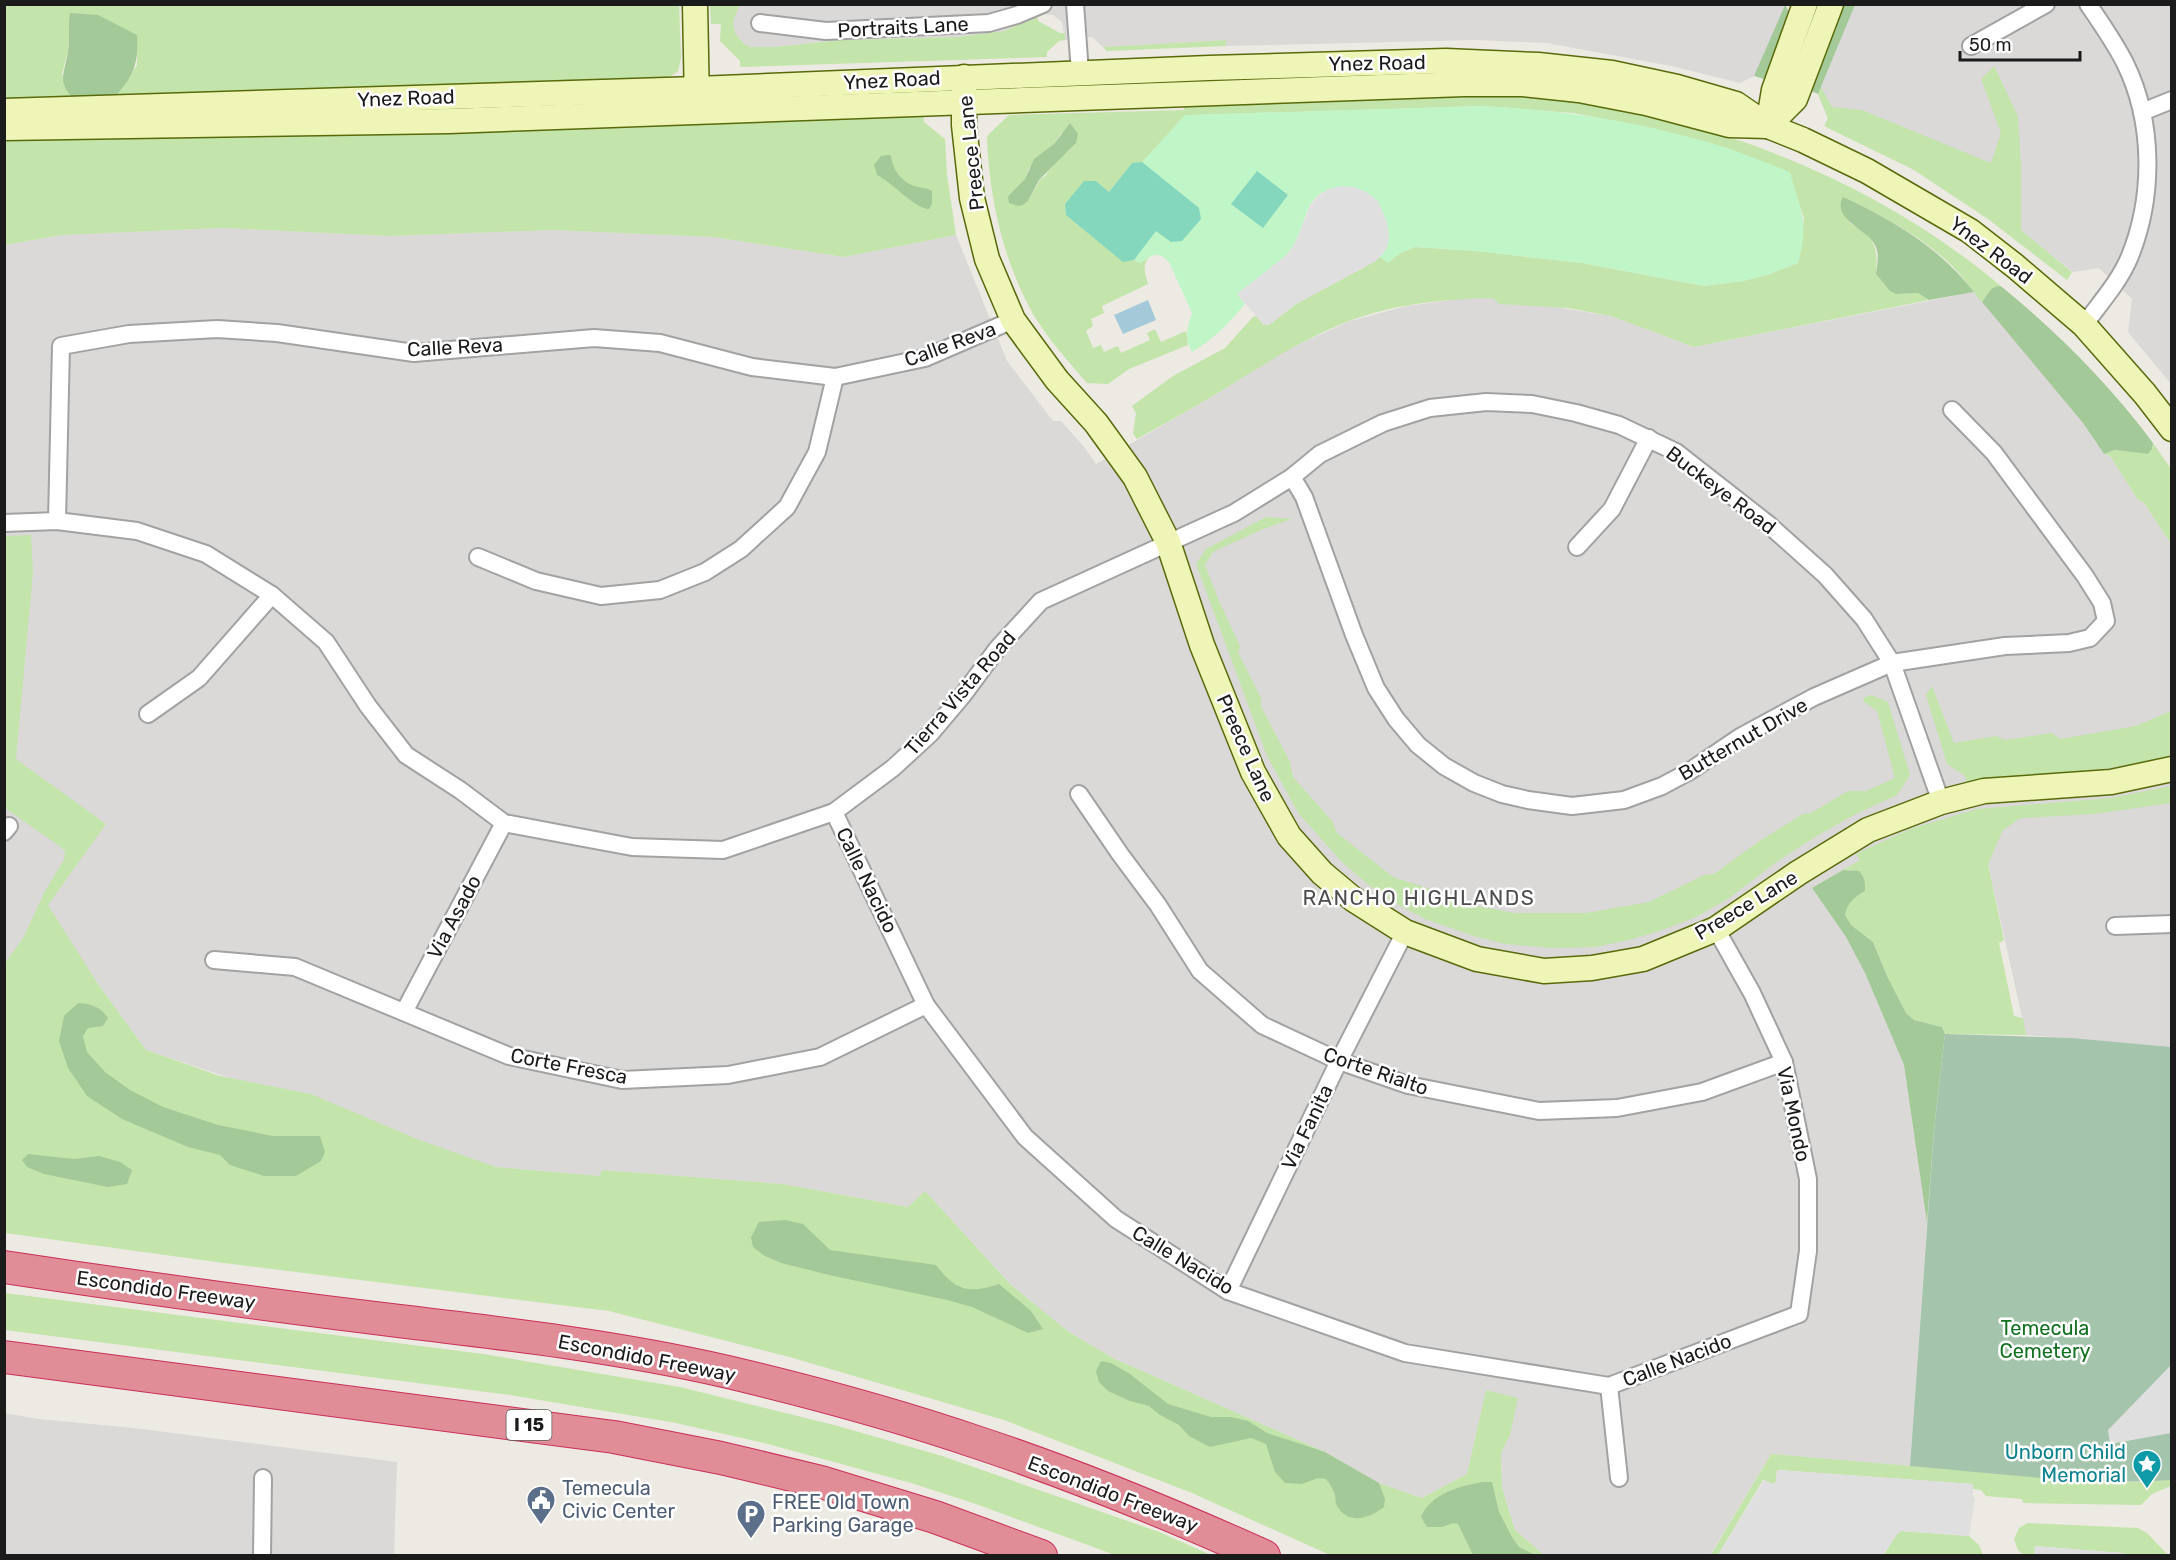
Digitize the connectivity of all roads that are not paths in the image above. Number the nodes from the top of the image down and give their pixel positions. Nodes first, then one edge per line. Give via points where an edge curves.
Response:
1 (695, 4) edge
2 (1043, 4) edge
3 (1075, 4) edge
4 (1804, 4) edge
5 (2046, 4) edge
6 (2088, 4) edge
7 (1826, 6) edge
8 (759, 22) dead end
9 (1971, 46) dead end
10 (1080, 73) junction
11 (964, 77) junction
12 (697, 100) junction
13 (2172, 100) edge
14 (964, 102) junction
15 (4, 111) edge
16 (2142, 112) junction
17 (1768, 126) junction
18 (4, 128) edge
19 (1014, 320) junction
20 (2084, 325) junction
21 (835, 377) junction
22 (1952, 410) dead end
23 (2172, 429) edge
24 (1649, 438) junction
25 (1292, 477) junction
26 (57, 521) junction
27 (4, 523) edge
28 (1168, 542) junction
29 (1577, 547) dead end
30 (478, 557) dead end
31 (272, 595) junction
32 (1892, 663) junction
33 (148, 714) dead end
34 (2172, 769) edge
35 (1079, 794) dead end
36 (1941, 802) junction
37 (834, 812) junction
38 (504, 823) junction
39 (2172, 924) edge
40 (2115, 926) dead end
41 (1716, 929) junction
42 (1406, 932) junction
43 (214, 960) dead end
44 (926, 1005) junction
45 (404, 1012) junction
46 (1339, 1062) junction
47 (1784, 1062) junction
48 (4, 1267) edge
49 (1228, 1291) junction
50 (1799, 1314) joint
51 (4, 1357) edge
52 (1609, 1386) junction
53 (263, 1478) dead end
54 (1618, 1478) dead end
55 (262, 1556) edge
56 (1041, 1556) edge
57 (1264, 1556) edge

1 - 12 main road
2 - 8 street, Portraits Lane via 989,23 826,31
3 - 10 street
4 - 17 main road via 1774,90
5 - 9 street
6 - 16 street via 2125,63
7 - 17 main road via 1795,99
10 - 11 main road, Ynez Road
10 - 17 main road, Ynez Road via 1446,62 1538,65 1612,73 1677,87 1736,104
11 - 12 main road, Ynez Road
11 - 14 main road, Preece Lane
12 - 14 main road, Ynez Road
12 - 15 main road, Ynez Road
12 - 18 main road, Ynez Road via 449,121
13 - 16 street
14 - 17 main road, Ynez Road via 1523,84 1635,101 1729,125
14 - 19 main road, Preece Lane via 972,198 987,259
16 - 20 street via 2147,165 2145,208 2130,257
17 - 20 main road, Ynez Road via 1867,171 1970,231
19 - 21 street, Calle Reva via 925,358
19 - 28 main road, Preece Lane via 1135,477
20 - 23 main road, Ynez Road
21 - 26 street, Calle Reva via 752,368 660,343 594,338 414,353 277,333 217,329 129,334 61,346
21 - 30 street via 816,452 787,507 741,549 705,572 660,590 601,596 536,581
22 - 32 street, Butternut Drive via 1994,453 2085,576 2102,603 2106,621 2090,638 2069,643 2005,646
24 - 25 street, Buckeye Road via 1619,425 1532,404 1486,402 1430,408 1383,423 1320,454
24 - 29 street via 1612,509
24 - 32 street, Buckeye Road via 1697,467 1826,575 1864,619
25 - 28 street, Buckeye Road via 1234,513
25 - 32 street, Butternut Drive via 1304,497 1354,635 1377,688 1396,719 1418,745 1444,766 1502,794 1572,806 1624,800 1690,771 1740,737 1814,697
26 - 27 street, Tierra Vista Road
26 - 31 street, Tierra Vista Road via 137,531 206,554
28 - 37 street, Tierra Vista Road via 1041,601 997,649 930,734 893,768
28 - 42 main road, Preece Lane via 1202,645 1253,772 1289,836 1322,873 1353,899
31 - 33 street via 199,678
31 - 38 street, Tierra Vista Road via 326,642 406,755
32 - 36 street, Buckeye Road
34 - 36 main road, Preece Lane via 2111,782 1984,790
35 - 46 street, Corte Rialto via 1200,970 1262,1025
36 - 41 main road, Preece Lane via 1868,830
37 - 38 street, Tierra Vista Road via 723,850 632,847
37 - 44 street, Calle Nacido
38 - 45 street, Via Asado
39 - 40 street
41 - 42 main road, Preece Lane via 1643,959 1545,971 1477,959
41 - 47 street, Via Mondo
42 - 46 street, Via Fanita
43 - 45 street, Corte Fresca via 295,967
44 - 45 street, Corte Fresca via 820,1057 728,1075 622,1080 509,1056
44 - 49 street, Calle Nacido via 1025,1137 1116,1219
46 - 47 street, Corte Rialto via 1408,1085 1539,1111 1617,1108 1702,1092
46 - 49 street, Via Fanita
47 - 50 street, Via Mondo via 1808,1179 1808,1251
48 - 57 highway, Escondido Freeway via 524,1335 726,1372 977,1442 1088,1482
49 - 52 street, Calle Nacido via 1405,1353
50 - 52 street, Calle Nacido
51 - 56 highway, I 15 via 614,1437 821,1482 935,1517
52 - 54 street
53 - 55 street

